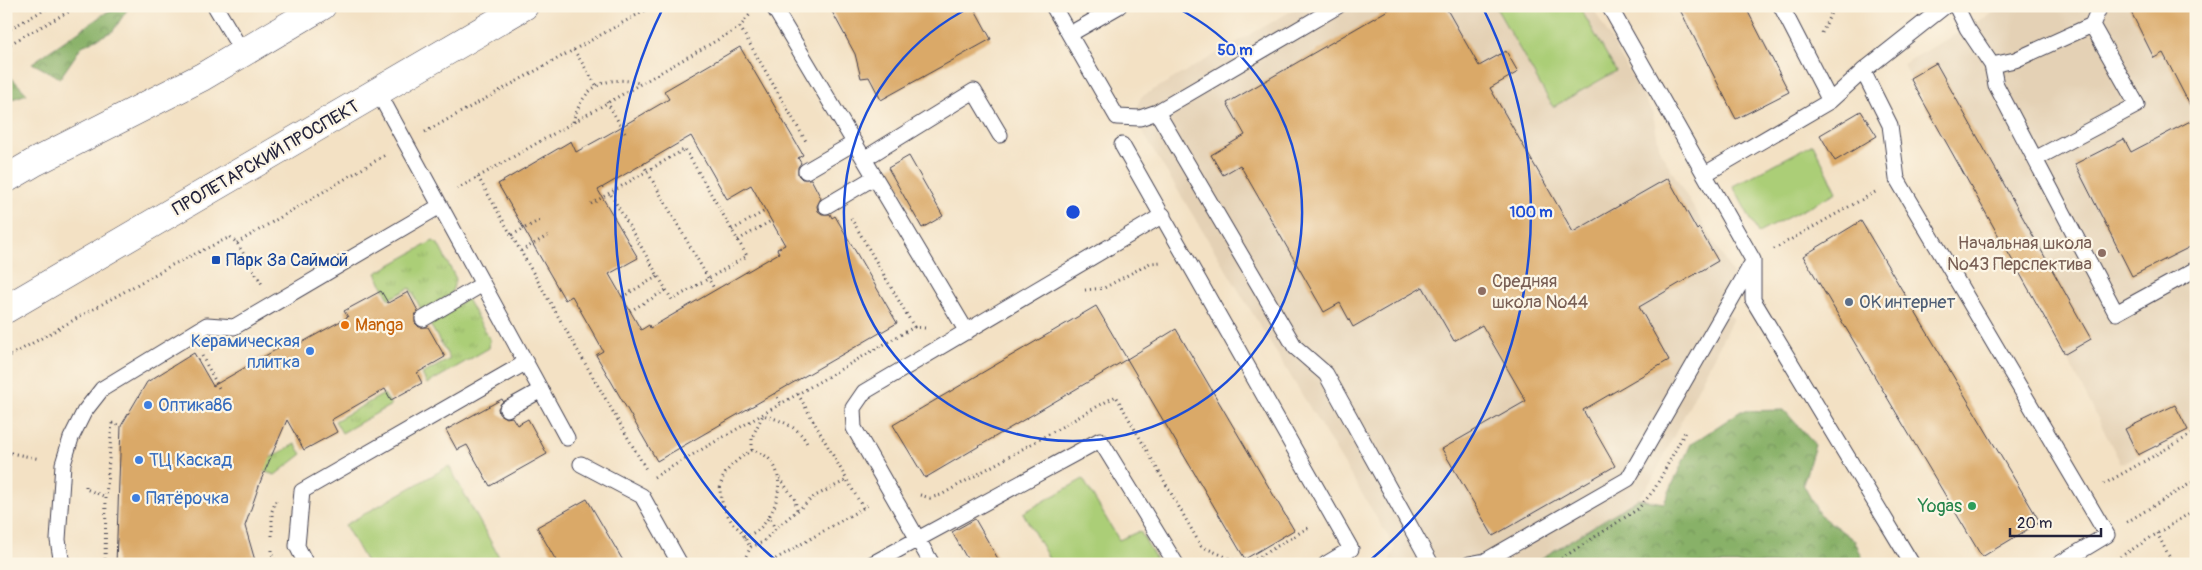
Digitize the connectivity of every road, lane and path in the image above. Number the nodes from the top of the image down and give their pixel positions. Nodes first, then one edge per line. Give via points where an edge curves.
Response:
1 (51, 6) edge
2 (79, 6) edge
3 (215, 6) edge
4 (322, 6) edge
5 (524, 6) edge
6 (653, 6) edge
7 (757, 6) edge
8 (773, 6) edge
9 (1053, 6) edge
10 (1119, 6) edge
11 (1338, 6) edge
12 (1609, 6) edge
13 (1781, 6) edge
14 (1946, 6) edge
15 (1956, 6) edge
16 (2100, 6) edge
17 (2092, 25) junction
18 (740, 27) junction
19 (6, 32) edge
20 (1070, 34) junction
21 (6, 46) edge
22 (574, 50) junction
23 (243, 53) junction
24 (1992, 65) junction
25 (1863, 71) junction
26 (639, 84) junction
27 (596, 85) junction
28 (378, 92) junction
29 (1830, 101) junction
30 (607, 102) junction
31 (1157, 112) junction
32 (572, 122) junction
33 (625, 133) dead end
34 (1000, 135) dead end
35 (854, 142) junction
36 (406, 143) junction
37 (1122, 145) dead end
38 (864, 158) junction
39 (2035, 159) junction
40 (643, 164) dead end
41 (812, 167) joint
42 (647, 171) junction
43 (1705, 174) junction
44 (478, 177) junction
45 (875, 177) junction
46 (6, 179) edge
47 (1897, 180) junction
48 (610, 193) junction
49 (839, 198) junction
50 (438, 203) junction
51 (591, 204) dead end
52 (826, 206) dead end
53 (765, 211) dead end
54 (1164, 215) junction
55 (540, 220) dead end
56 (771, 221) dead end
57 (732, 230) junction
58 (549, 235) dead end
59 (512, 236) junction
60 (738, 240) junction
61 (521, 251) junction
62 (1753, 260) junction
63 (1168, 265) dead end
64 (2196, 269) edge
65 (658, 276) junction
66 (709, 278) junction
67 (483, 284) junction
68 (666, 290) junction
69 (716, 290) dead end
70 (1078, 290) dead end
71 (622, 297) dead end
72 (6, 309) edge
73 (630, 311) dead end
74 (423, 319) dead end
75 (968, 332) junction
76 (201, 354) dead end
77 (6, 358) edge
78 (526, 363) junction
79 (220, 388) dead end
80 (541, 390) junction
81 (775, 393) dead end
82 (798, 394) junction
83 (781, 404) junction
84 (507, 409) dead end
85 (763, 415) junction
86 (121, 426) dead end
87 (2196, 432) edge
88 (567, 438) dead end
89 (808, 446) dead end
90 (752, 450) junction
91 (6, 452) edge
92 (33, 458) dead end
93 (581, 464) dead end
94 (779, 476) junction
95 (847, 480) junction
96 (2196, 480) edge
97 (87, 481) dead end
98 (890, 493) junction
99 (278, 494) dead end
100 (941, 495) dead end
101 (2084, 495) junction
102 (106, 497) junction
103 (863, 508) junction
104 (2196, 509) edge
105 (797, 510) junction
106 (769, 515) junction
107 (1315, 521) dead end
108 (776, 529) junction
109 (2157, 533) junction
110 (2107, 535) junction
111 (272, 537) dead end
112 (744, 538) junction
113 (917, 540) junction
114 (272, 546) dead end
115 (750, 547) junction
116 (746, 556) dead end
117 (2117, 559) dead end
118 (62, 564) edge
119 (105, 564) edge
120 (277, 564) edge
121 (306, 564) edge
122 (680, 564) edge
123 (767, 564) edge
124 (872, 564) edge
125 (932, 564) edge
126 (1176, 564) edge
127 (1247, 564) edge
128 (1326, 564) edge
129 (1431, 564) edge
130 (1469, 564) edge
131 (1912, 564) edge
132 (2059, 564) edge
133 (2173, 564) edge

1 - 19 path
2 - 21 path
3 - 23 lane
4 - 23 main road
5 - 28 main road, ПРОЛЕТАРСКИЙ ПРОСПЕКТ
6 - 22 path
7 - 18 path
8 - 35 lane
9 - 20 lane
10 - 20 lane
11 - 31 lane
12 - 43 lane
13 - 29 lane
14 - 25 lane
15 - 24 lane
16 - 17 lane
17 - 24 lane via 2015,60
17 - 39 lane via 2137,105
18 - 26 path
18 - 41 path
20 - 31 lane via 1117,117 1140,118
22 - 27 path
22 - 36 path
23 - 46 main road
24 - 39 lane via 1996,85
25 - 29 lane
25 - 47 lane via 1890,125
26 - 27 path via 610,80
26 - 30 path
27 - 32 path via 576,107
28 - 36 lane
28 - 72 main road, ПРОЛЕТАРСКИЙ ПРОСПЕКТ
29 - 43 lane
30 - 32 path
30 - 33 path
31 - 129 lane via 1295,347 1326,374
32 - 44 path
34 - 38 lane via 974,91
35 - 38 lane
35 - 41 lane
36 - 50 lane
36 - 77 path via 237,243 230,237 170,266
37 - 54 lane
38 - 45 lane
39 - 64 lane via 2116,313
40 - 42 path
42 - 48 path
42 - 57 path via 686,149
42 - 66 path
43 - 62 lane
44 - 50 path
44 - 59 path
45 - 49 lane
45 - 75 lane
47 - 62 path
47 - 101 lane
48 - 51 path
48 - 65 path
49 - 52 lane
49 - 82 path via 914,327
50 - 67 lane
50 - 118 lane via 234,328 207,325 102,389 84,412 63,464 58,540
53 - 57 path
54 - 75 lane
54 - 128 lane via 1351,549
55 - 59 path
56 - 60 path
57 - 60 path
58 - 61 path
59 - 61 path
60 - 66 path via 747,256
61 - 85 path via 652,478
62 - 130 lane via 1628,480 1485,561
62 - 131 lane via 1753,300
63 - 70 path via 1161,261 1150,263 1104,288
65 - 68 path
65 - 71 path
66 - 68 path via 672,300
66 - 69 path
67 - 74 lane
67 - 78 lane
68 - 73 path
75 - 98 lane via 864,392 854,408 854,428
76 - 79 path
78 - 80 lane
78 - 121 lane via 302,491 297,546
80 - 84 lane
80 - 88 lane
81 - 83 path
82 - 83 path
82 - 95 path
83 - 85 path
85 - 89 path via 791,427 804,436
85 - 90 path via 752,437
86 - 102 path via 112,423
87 - 101 path
90 - 94 path via 763,452
90 - 112 path via 725,472 719,487 724,507
91 - 92 path
93 - 122 lane via 642,496
94 - 105 path via 795,500
94 - 106 path via 779,493
95 - 103 path
95 - 105 path via 815,496
96 - 110 path
97 - 102 path via 86,489
98 - 100 path via 908,483 916,494 930,498
98 - 103 path
98 - 113 lane
99 - 111 path via 272,511
101 - 110 lane
102 - 119 path
103 - 123 path
104 - 109 path
105 - 108 path
106 - 108 path
106 - 112 path via 758,529
107 - 127 path via 1308,529
108 - 115 path via 763,542
109 - 117 path
109 - 133 path
110 - 132 lane
112 - 115 path
113 - 124 lane
113 - 125 lane
113 - 126 lane via 1100,440
114 - 120 path
115 - 116 path

